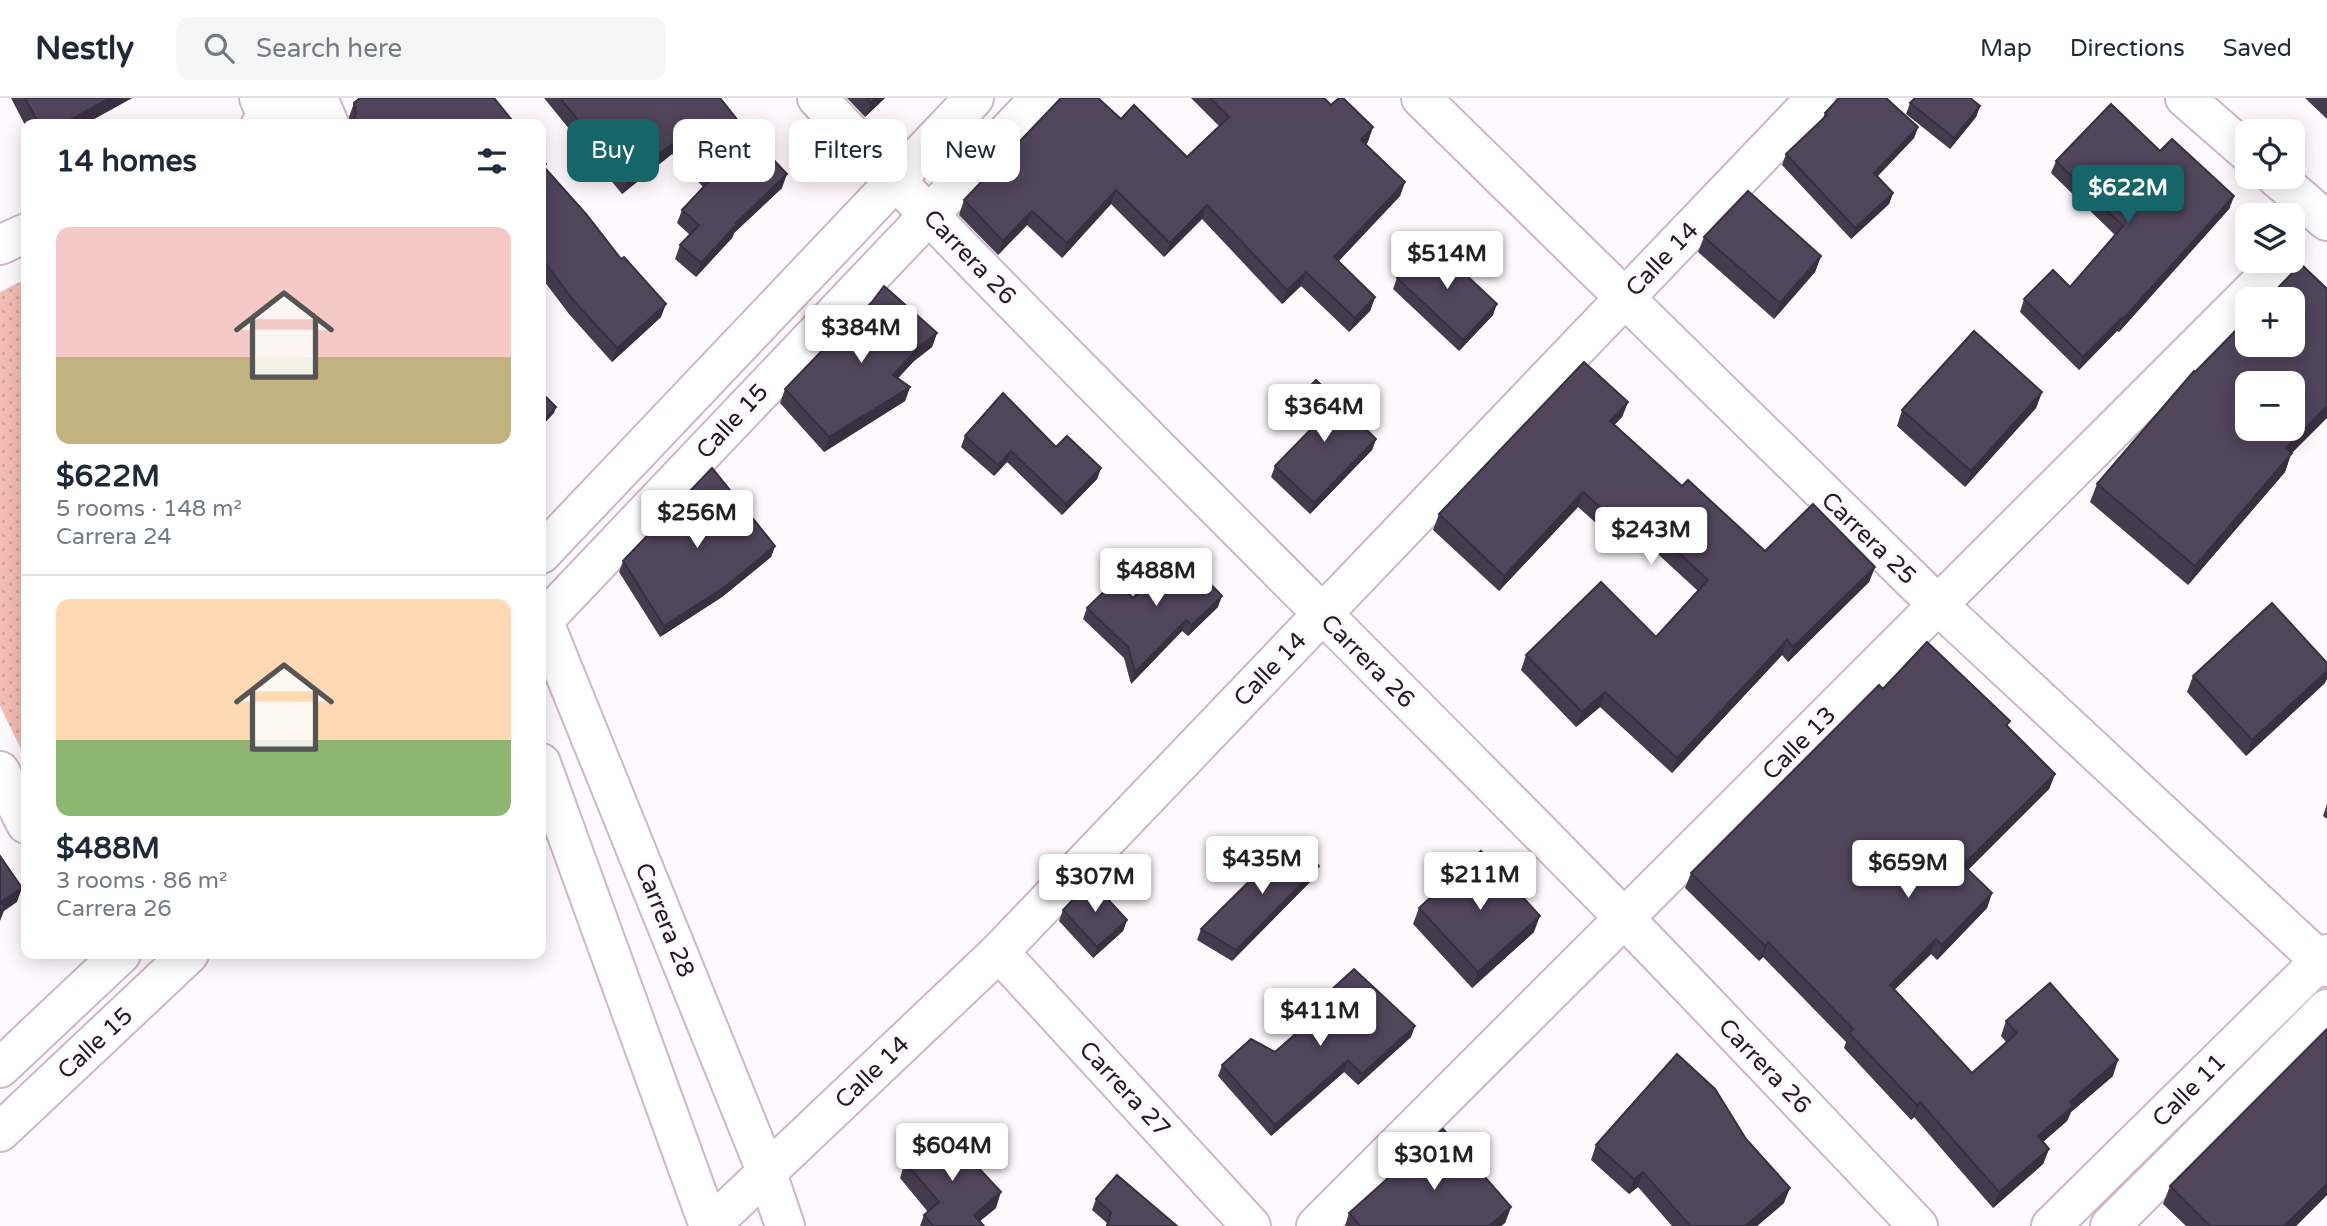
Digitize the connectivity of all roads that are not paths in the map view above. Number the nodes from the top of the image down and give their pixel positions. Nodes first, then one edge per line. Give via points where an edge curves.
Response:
1 (318, 98) edge
2 (817, 98) edge
3 (974, 98) edge
4 (1040, 98) edge
5 (1421, 98) edge
6 (1816, 98) edge
7 (2185, 98) edge
8 (265, 117) edge
9 (327, 119) edge
10 (837, 119) edge
11 (2235, 142) edge
12 (907, 167) edge
13 (892, 182) edge
14 (896, 182) edge
15 (2291, 189) edge
16 (928, 214) junction
17 (2326, 218) edge
18 (21, 235) edge
19 (2305, 238) edge
20 (0, 245) edge
21 (2270, 273) edge
22 (1625, 298) junction
23 (546, 549) edge
24 (1938, 605) junction
25 (1321, 614) junction
26 (546, 615) edge
27 (546, 629) edge
28 (0, 771) edge
29 (546, 778) edge
30 (21, 814) edge
31 (1624, 918) junction
32 (999, 952) junction
33 (184, 959) edge
34 (105, 960) edge
35 (2325, 961) edge
36 (2327, 1009) edge
37 (0, 1068) edge
38 (0, 1132) edge
39 (767, 1172) junction
40 (710, 1226) edge
41 (785, 1226) edge
42 (1251, 1226) edge
43 (1316, 1226) edge
44 (1918, 1226) edge
45 (2051, 1226) edge
46 (2110, 1226) edge

1 - 8 main road
1 - 9 main road
2 - 10 main road, Carrera 26
3 - 12 main road, Calle 15
4 - 16 main road, Calle 15
5 - 22 main road, Carrera 25
6 - 22 main road, Calle 14
7 - 11 main road
13 - 23 main road, Calle 15
14 - 16 main road, Carrera 26
15 - 17 main road
16 - 25 main road, Carrera 26
16 - 26 main road, Calle 15
17 - 19 main road
18 - 20 main road
21 - 24 main road, Calle 13
22 - 24 main road, Carrera 25
22 - 25 main road, Calle 14
24 - 31 main road, Calle 13
24 - 35 main road, Carrera 25
25 - 31 main road, Carrera 26
25 - 32 main road, Calle 14
27 - 39 main road, Carrera 28
28 - 30 main road
29 - 40 main road
31 - 43 main road, Calle 13
31 - 44 main road, Carrera 26
32 - 39 main road, Calle 14
32 - 42 main road, Carrera 27
33 - 38 main road, Calle 15
34 - 37 main road, Calle 15
35 - 45 main road, Calle 11
36 - 46 main road, Calle 11
39 - 40 main road, Calle 14
39 - 41 main road, Carrera 28

